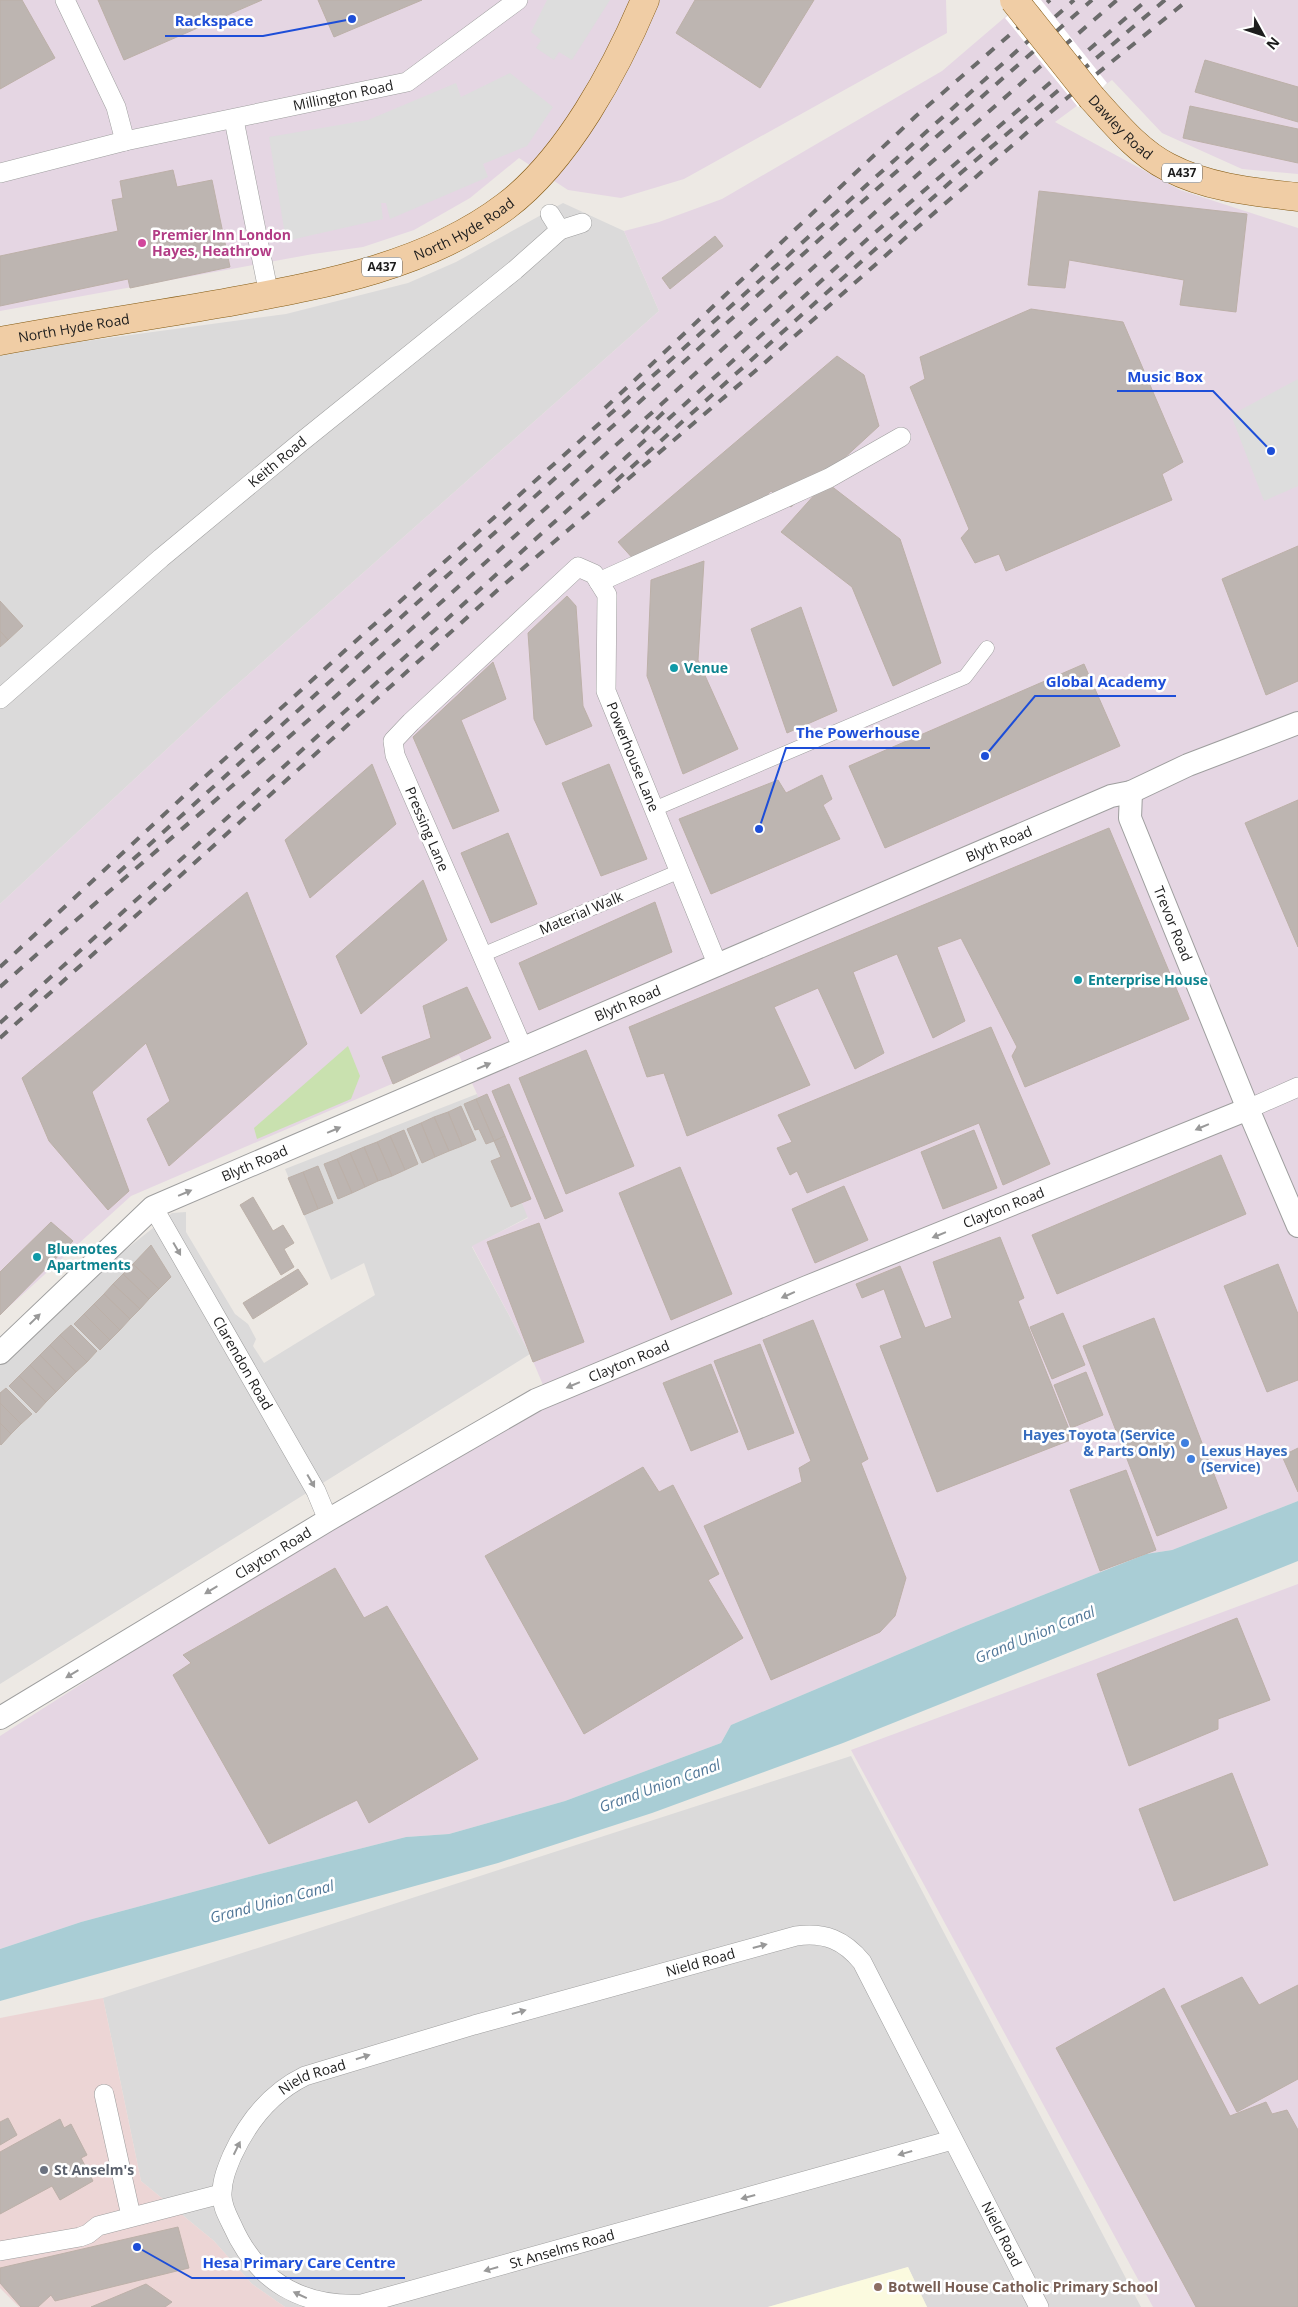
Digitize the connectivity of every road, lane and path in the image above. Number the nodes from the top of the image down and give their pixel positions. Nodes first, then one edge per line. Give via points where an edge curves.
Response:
1 (65, 0) edge
2 (518, 0) edge
3 (645, 0) edge
4 (1014, 0) edge
5 (234, 120) junction
6 (125, 141) junction
7 (0, 173) edge
8 (1298, 197) edge
9 (550, 214) dead end
10 (582, 224) dead end
11 (560, 230) junction
12 (269, 294) junction
13 (0, 341) edge
14 (901, 437) dead end
15 (599, 582) junction
16 (987, 648) dead end
17 (0, 699) edge
18 (1298, 723) edge
19 (1131, 792) junction
20 (654, 809) junction
21 (680, 871) junction
22 (482, 955) junction
23 (718, 966) junction
24 (524, 1049) junction
25 (1298, 1088) edge
26 (1248, 1109) junction
27 (152, 1207) junction
28 (1298, 1226) edge
29 (0, 1353) edge
30 (328, 1520) junction
31 (0, 1718) edge
32 (104, 2094) dead end
33 (952, 2140) junction
34 (221, 2194) junction
35 (132, 2216) junction
36 (0, 2251) edge
37 (1039, 2307) edge

1 - 6 street via 116,107
2 - 5 street, Millington Road via 407,82
3 - 12 main road, North Hyde Road / A437 via 619,55 576,127 530,186 507,206 455,239 422,254 369,271
4 - 8 main road, Dawley Road / A437, bridge via 1092,98 1126,135 1168,167 1203,181 1240,190
5 - 6 street, Millington Road
5 - 12 street
6 - 7 street, Millington Road
9 - 11 street
10 - 11 street, Keith Road
11 - 17 street, Keith Road via 161,558
12 - 13 main road, North Hyde Road / A437
14 - 15 street via 829,478
15 - 20 street, Powerhouse Lane via 607,595 606,691
15 - 22 street, Pressing Lane via 594,574 578,567 393,741 395,755
16 - 20 street via 965,677
18 - 19 street, Blyth Road via 1188,765
19 - 23 street, Blyth Road via 1105,798
19 - 26 street, Trevor Road via 1130,818
20 - 21 street, Powerhouse Lane
21 - 22 street, Material Walk
21 - 23 street, Powerhouse Lane
22 - 24 street, Pressing Lane
23 - 24 street, Blyth Road
27 -> 24 street, Blyth Road
25 - 26 street, Clayton Road
26 - 28 street, Trevor Road
26 -> 30 street, Clayton Road via 536,1400
29 -> 27 street, Blyth Road
27 -> 30 street, Clarendon Road via 316,1491
30 -> 31 street, Clayton Road
32 - 35 street
33 -> 34 street, St Anselms Road via 362,2304 313,2301 278,2283 244,2249 226,2213
34 -> 33 street, Nield Road via 230,2162 253,2119 276,2094 305,2076 483,2022 806,1934 836,1939 862,1962
33 - 37 street, Nield Road
34 - 35 street
35 - 36 street via 98,2226 80,2237

